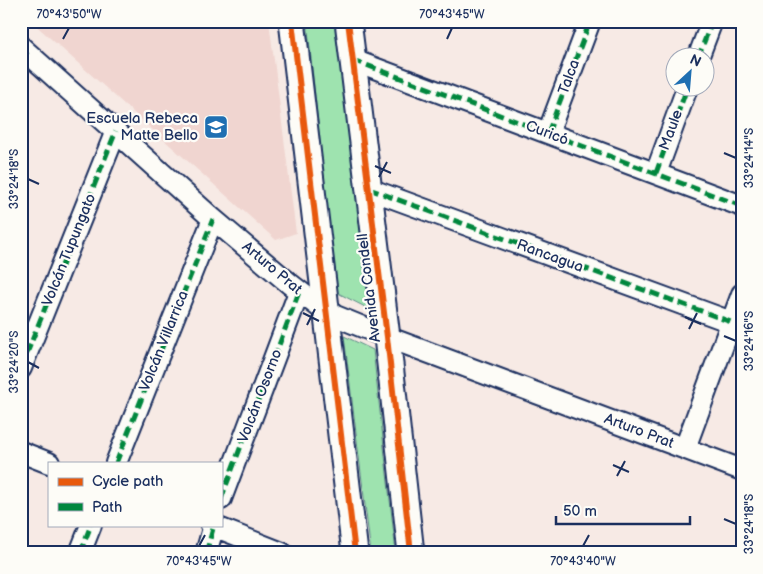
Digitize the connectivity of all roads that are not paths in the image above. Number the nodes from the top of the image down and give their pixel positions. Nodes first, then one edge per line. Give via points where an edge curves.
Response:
1 (292, 21) edge
2 (348, 21) edge
3 (712, 21) edge
4 (588, 22) edge
5 (702, 48) edge
6 (23, 55) edge
7 (353, 60) junction
8 (683, 98) edge
9 (116, 131) junction
10 (548, 133) junction
11 (656, 173) junction
12 (369, 189) junction
13 (742, 206) edge
14 (213, 219) junction
15 (299, 292) junction
16 (742, 294) edge
17 (326, 312) junction
18 (731, 322) junction
19 (387, 337) junction
20 (21, 368) edge
21 (685, 448) junction
22 (21, 452) edge
23 (116, 462) edge
24 (48, 463) edge
25 (742, 470) edge
26 (222, 496) edge
27 (91, 526) edge
28 (213, 526) edge
29 (80, 553) edge
30 (206, 553) edge
31 (282, 553) edge
32 (355, 553) edge
33 (411, 553) edge

1 - 17 main road
2 - 7 main road, Avenida Condell
3 - 5 street
4 - 10 street, Talca
6 - 9 street, Arturo Prat
7 - 10 street, Curicó
7 - 12 main road, Avenida Condell
8 - 11 street, Maule
9 - 14 street, Arturo Prat
9 - 20 street, Volcán Tupungato
10 - 11 street, Curicó
11 - 13 street, Curicó
12 - 18 street, Rancagua
12 - 19 main road, Avenida Condell
14 - 15 street, Arturo Prat
14 - 23 street, Volcán Villarrica
15 - 17 street, Arturo Prat
15 - 26 street, Volcán Osorno
16 - 18 street
17 - 19 street, Arturo Prat
17 - 32 main road
18 - 21 street
19 - 21 street, Arturo Prat
19 - 33 main road, Avenida Condell
21 - 25 street, Arturo Prat
22 - 24 street
27 - 29 street
28 - 30 street
28 - 31 street

